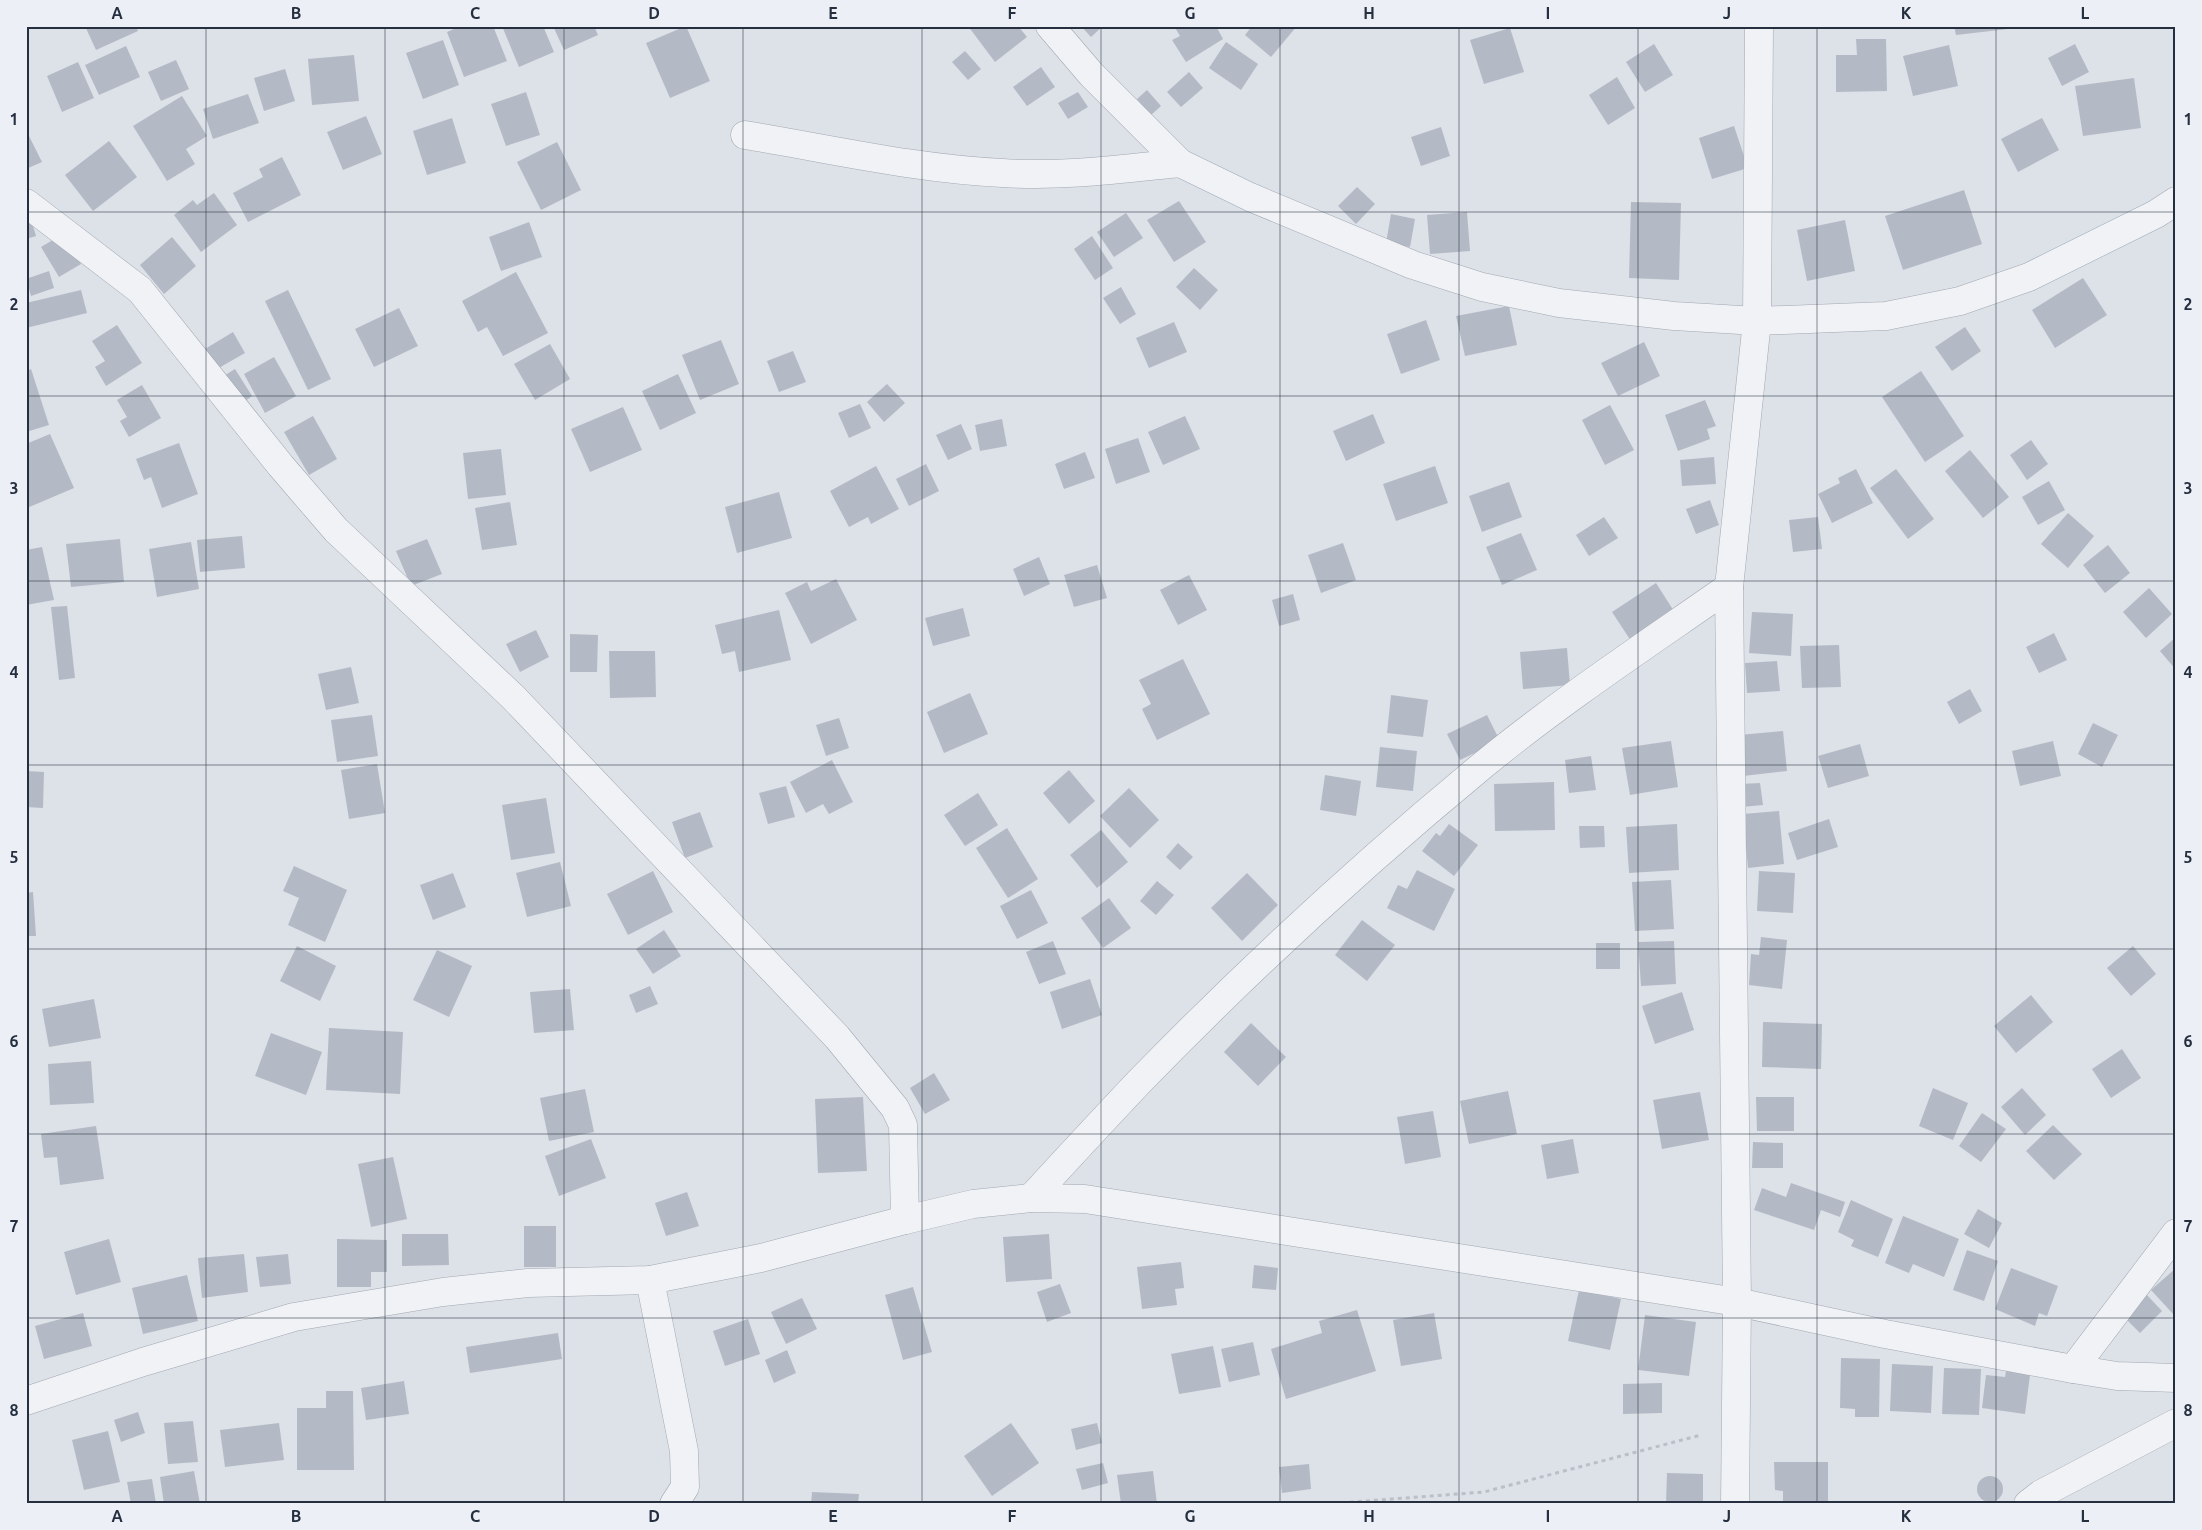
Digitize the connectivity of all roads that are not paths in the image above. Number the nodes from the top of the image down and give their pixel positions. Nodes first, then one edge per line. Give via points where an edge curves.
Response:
1 (1050, 26) edge
2 (1759, 26) edge
3 (745, 135) dead end
4 (1180, 163) junction
5 (2176, 201) edge
6 (26, 203) edge
7 (1757, 321) junction
8 (1728, 586) junction
9 (1031, 1198) junction
10 (905, 1220) junction
11 (2176, 1233) edge
12 (650, 1280) junction
13 (1737, 1302) junction
14 (2072, 1369) junction
15 (2176, 1378) edge
16 (26, 1401) edge
17 (2176, 1423) edge
18 (674, 1504) edge
19 (1734, 1504) edge
20 (2028, 1504) edge

1 - 4 street via 1091,74
2 - 7 street
3 - 4 street via 943,169 1004,174 1068,174
4 - 7 street via 1330,232 1413,265 1482,287 1558,303 1612,310
5 - 7 street via 2029,277 1960,300 1886,316
6 - 10 street via 140,290 336,530 513,697 837,1037 895,1108 903,1125
7 - 8 street
8 - 9 street via 1484,764 1368,862 1139,1082
8 - 13 street
9 - 10 street via 973,1204
9 - 13 street via 1085,1199
10 - 12 street via 761,1258
11 - 14 street
12 - 16 street via 528,1283 443,1292 294,1317
12 - 18 street via 684,1451 685,1486
13 - 14 street
13 - 19 street
14 - 15 street via 2117,1376
17 - 20 street via 2041,1494

